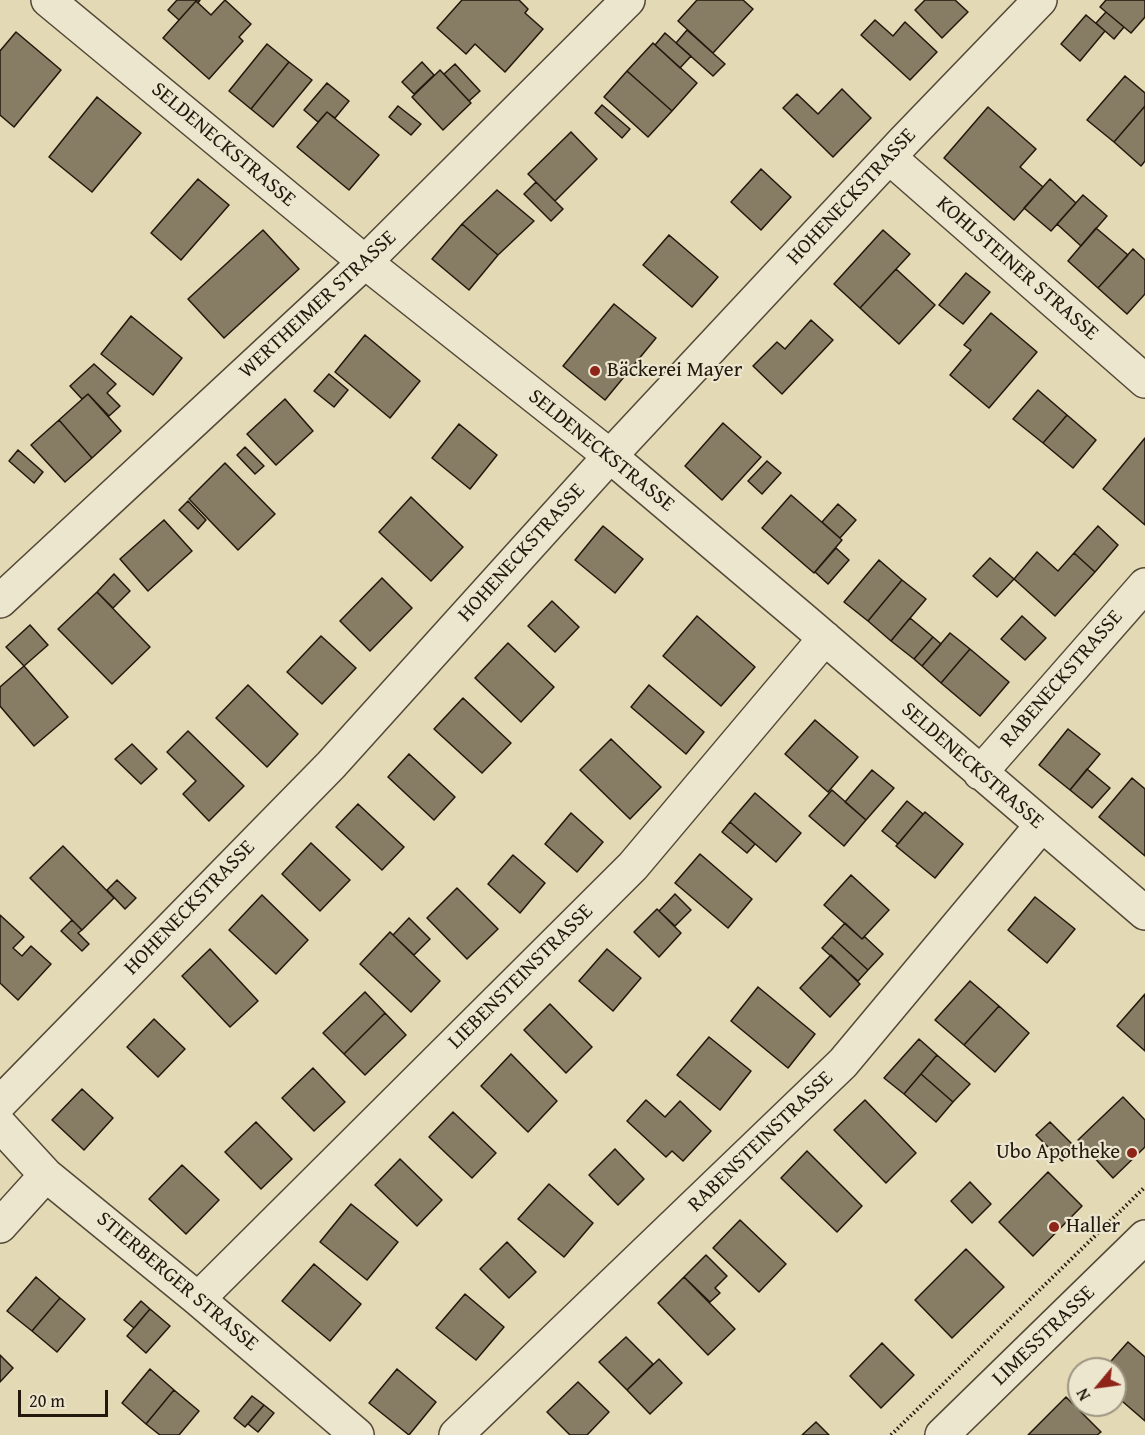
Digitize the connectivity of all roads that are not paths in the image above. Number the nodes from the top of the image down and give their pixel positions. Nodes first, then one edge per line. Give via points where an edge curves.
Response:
1 (48, 0) edge
2 (628, 0) edge
3 (1040, 0) edge
4 (889, 157) junction
5 (365, 262) junction
6 (1145, 381) edge
7 (610, 456) junction
8 (1145, 585) edge
9 (0, 601) edge
10 (825, 638) junction
11 (980, 773) junction
12 (1041, 826) junction
13 (1145, 913) edge
14 (0, 1103) edge
15 (0, 1125) edge
16 (46, 1175) junction
17 (0, 1226) edge
18 (1145, 1237) edge
19 (198, 1299) junction
20 (357, 1435) edge
21 (456, 1435) edge
22 (942, 1435) edge

1 - 5 street, SELDENECKSTRASSE
2 - 5 street, WERTHEIMER STRASSE
3 - 4 street, HOHENECKSTRASSE
4 - 6 street, KOHLSTEINER STRASSE
4 - 7 street, HOHENECKSTRASSE
5 - 7 street, SELDENECKSTRASSE
5 - 9 street, WERTHEIMER STRASSE
7 - 10 street, SELDENECKSTRASSE
7 - 14 street, HOHENECKSTRASSE via 331,765
8 - 11 street, RABENECKSTRASSE
10 - 11 street, SELDENECKSTRASSE
10 - 19 street, LIEBENSTEINSTRASSE via 633,866
11 - 12 street, SELDENECKSTRASSE
12 - 13 street, SELDENECKSTRASSE
12 - 21 street, RABENSTEINSTRASSE via 843,1063
15 - 16 street, STIERBERGER STRASSE
16 - 17 street
16 - 19 street, STIERBERGER STRASSE
18 - 22 street, LIMESSTRASSE
19 - 20 street, STIERBERGER STRASSE

